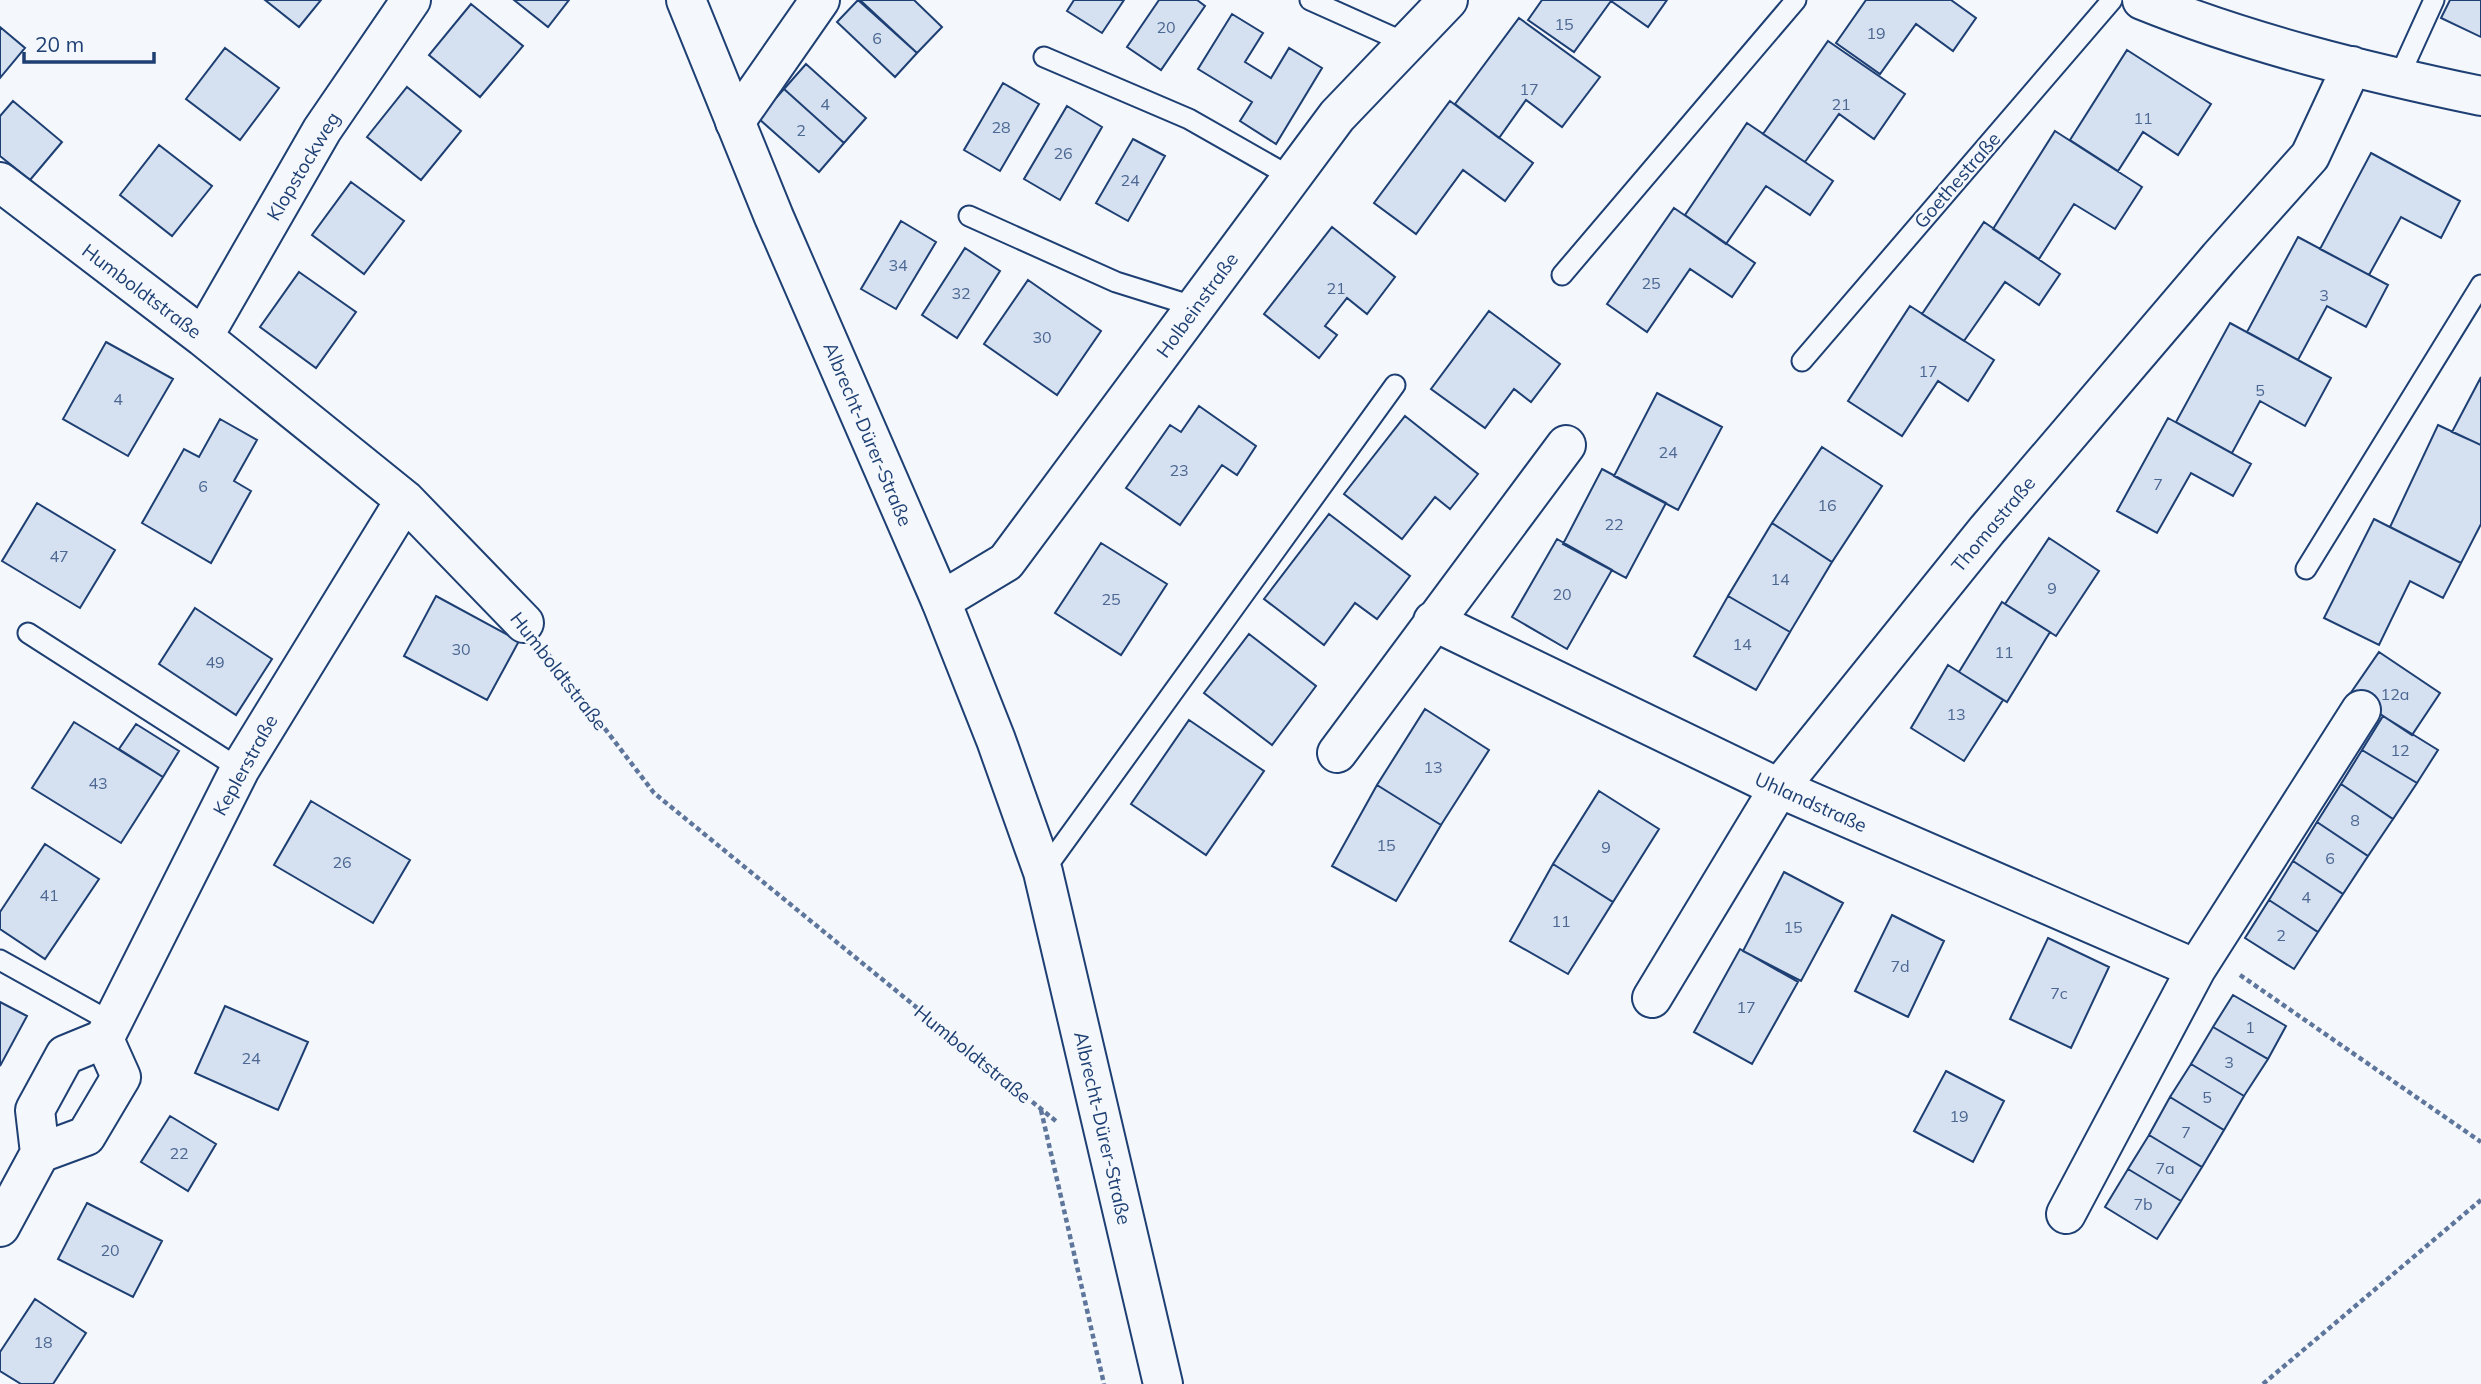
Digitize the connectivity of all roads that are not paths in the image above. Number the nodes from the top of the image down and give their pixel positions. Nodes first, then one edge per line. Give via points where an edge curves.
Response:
1 (411, 0) edge
2 (686, 0) edge
3 (820, 0) edge
4 (1310, 0) edge
5 (1448, 0) edge
6 (1796, 0) edge
7 (2112, 0) edge
8 (2434, 0) edge
9 (2164, 4) edge
10 (1406, 43) junction
11 (1044, 57) dead end
12 (2352, 66) junction
13 (2398, 79) junction
14 (2481, 96) edge
15 (735, 122) junction
16 (1291, 177) junction
17 (0, 182) edge
18 (969, 216) dead end
19 (1562, 275) dead end
20 (2481, 285) edge
21 (1196, 307) junction
22 (203, 337) junction
23 (1802, 361) dead end
24 (1395, 385) dead end
25 (1566, 445) dead end
26 (405, 500) junction
27 (2306, 569) dead end
28 (941, 601) junction
29 (1433, 621) junction
30 (524, 623) road end
31 (28, 633) dead end
32 (2361, 710) dead end
33 (1337, 753) dead end
34 (240, 769) junction
35 (1779, 788) junction
36 (1043, 872) junction
37 (0, 960) edge
38 (2196, 969) junction
39 (1652, 998) dead end
40 (108, 1031) junction
41 (40, 1153) junction
42 (2066, 1214) dead end
43 (0, 1227) edge
44 (1163, 1384) edge

1 - 22 street, Klopstockweg via 321,130
2 - 15 street, Albrecht-Dürer-Straße
3 - 15 street
4 - 10 lane
5 - 10 street, Holbeinstraße
6 - 19 lane
7 - 23 lane, Goethestraße
8 - 13 lane
9 - 12 street via 2274,45
10 - 16 street, Holbeinstraße via 1337,116
11 - 16 lane via 1189,118
12 - 13 street
12 - 35 street, Thomastraße via 2310,156 1987,530
13 - 14 street
15 - 28 street, Albrecht-Dürer-Straße
16 - 21 street, Holbeinstraße
17 - 22 street, Humboldtstraße
18 - 21 lane via 1116,282
20 - 27 lane
21 - 28 street, Holbeinstraße via 1006,562
22 - 26 street, Humboldtstraße
24 - 36 lane
25 - 29 street
26 - 30 street, Humboldtstraße
26 - 34 street, Keplerstraße
28 - 36 street, Albrecht-Dürer-Straße
29 - 33 street
29 - 35 street, Uhlandstraße
31 - 34 lane
32 - 38 street
34 - 40 street, Keplerstraße
35 - 38 street, Uhlandstraße
35 - 39 street, Thomastraße
36 - 44 street, Albrecht-Dürer-Straße
37 - 40 lane
38 - 42 street
40 - 41 street via 65,1055 35,1110
40 - 41 street via 121,1077 86,1136
41 - 43 street

